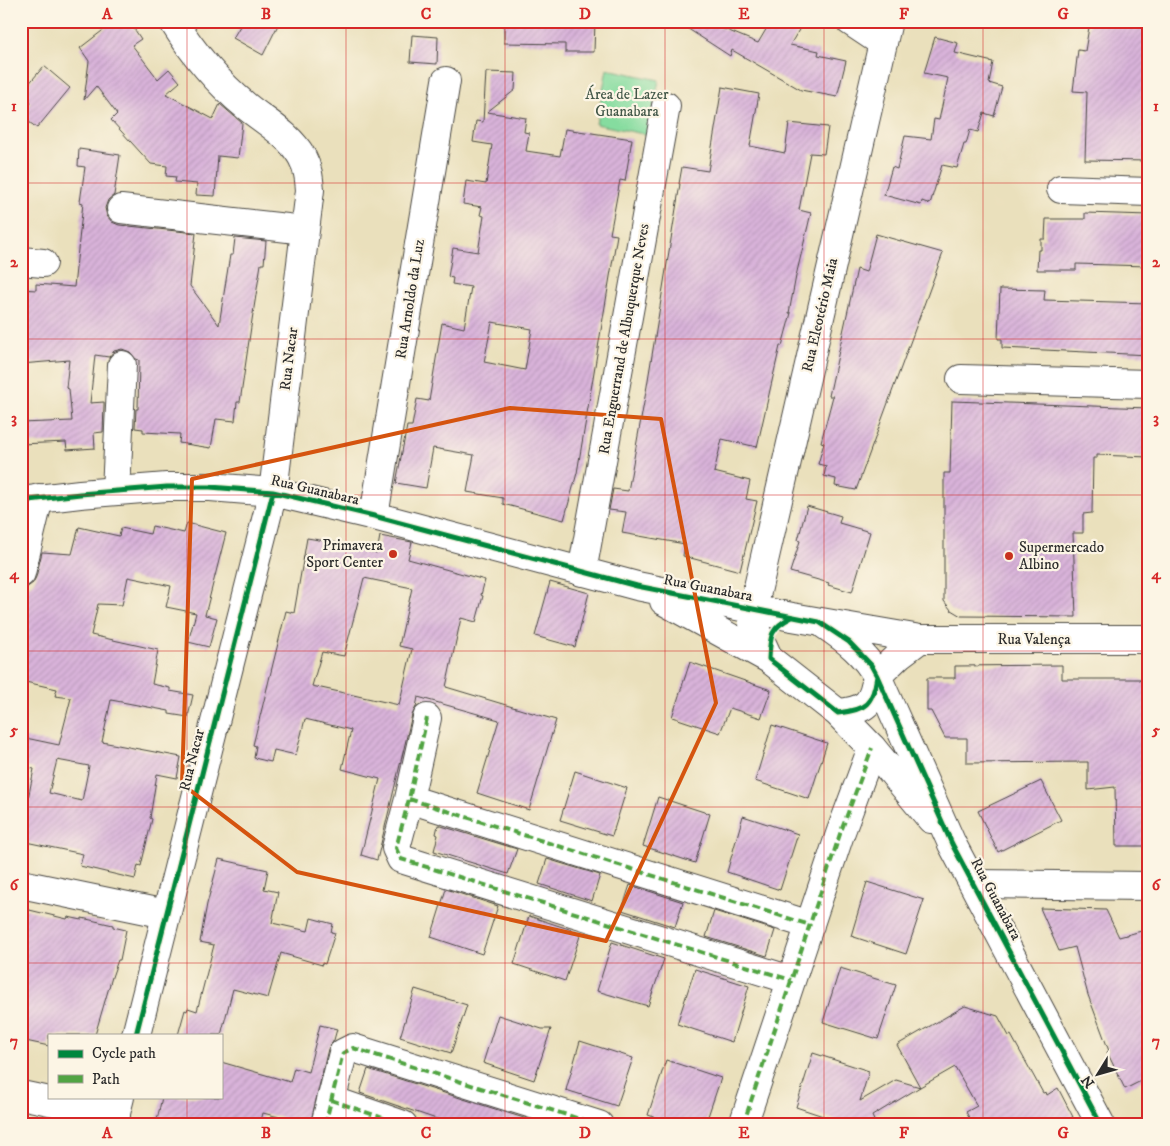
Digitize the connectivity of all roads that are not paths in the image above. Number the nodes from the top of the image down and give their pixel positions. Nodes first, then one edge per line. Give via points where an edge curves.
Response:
1 (173, 21) edge
2 (850, 21) edge
3 (885, 32) edge
4 (446, 81) dead end
5 (666, 106) dead end
6 (1061, 189) dead end
7 (1149, 192) edge
8 (121, 208) dead end
9 (305, 230) junction
10 (122, 365) dead end
11 (961, 379) dead end
12 (1149, 384) edge
13 (116, 491) junction
14 (272, 492) junction
15 (30, 500) edge
16 (374, 516) junction
17 (21, 572) edge
18 (582, 572) junction
19 (637, 586) junction
20 (753, 609) junction
21 (792, 617) junction
22 (819, 622) junction
23 (920, 639) junction
24 (1149, 639) edge
25 (769, 659) junction
26 (878, 676) junction
27 (838, 713) junction
28 (427, 718) dead end
29 (872, 748) junction
30 (410, 799) junction
31 (952, 844) junction
32 (21, 884) edge
33 (974, 884) junction
34 (1149, 886) edge
35 (166, 914) junction
36 (810, 925) junction
37 (791, 980) junction
38 (136, 1034) edge
39 (21, 1095) edge
40 (116, 1112) edge
41 (328, 1113) edge
42 (403, 1125) edge
43 (599, 1125) edge
44 (743, 1125) edge
45 (1101, 1125) edge

1 - 9 street, Rua Nacar via 208,68 245,105 291,142 302,156 310,190
2 - 3 street
3 - 20 street, Rua Eleotério Maia
4 - 16 street, Rua Arnoldo da Luz
5 - 18 street, Rua Enguerrand de Albuquerque Neves
6 - 7 street
8 - 9 street
9 - 14 street, Rua Nacar
10 - 13 street
11 - 12 street
13 - 14 street, Rua Guanabara via 210,486
13 - 15 street, Rua Guanabara
14 - 16 street, Rua Guanabara
14 - 35 street, Rua Nacar
15 - 17 street
16 - 18 street, Rua Guanabara
18 - 19 street, Rua Guanabara
19 - 20 street, Rua Guanabara
19 - 25 street, Rua Guanabara
20 - 21 street, Rua Guanabara
20 - 25 street via 753,624
21 - 22 street, Rua Guanabara
21 - 25 street via 774,628
22 - 23 street, Rua Valença
22 - 26 street, Rua Guanabara via 849,642
23 - 24 street, Rua Valença
23 - 26 street
25 - 27 street, Rua Guanabara
26 - 27 street via 869,702 855,712
26 - 29 street
26 - 31 street, Rua Guanabara
27 - 29 street, Rua Guanabara
28 - 30 street
29 - 31 street, Rua Guanabara
29 - 36 street
30 - 36 street
30 - 37 street via 396,848 401,859
31 - 33 street, Rua Guanabara
32 - 35 street
33 - 34 street
33 - 45 street, Rua Guanabara
35 - 38 street, Rua Nacar
36 - 37 street
37 - 44 street
39 - 40 street
41 - 42 street
41 - 43 street via 344,1053 352,1048

